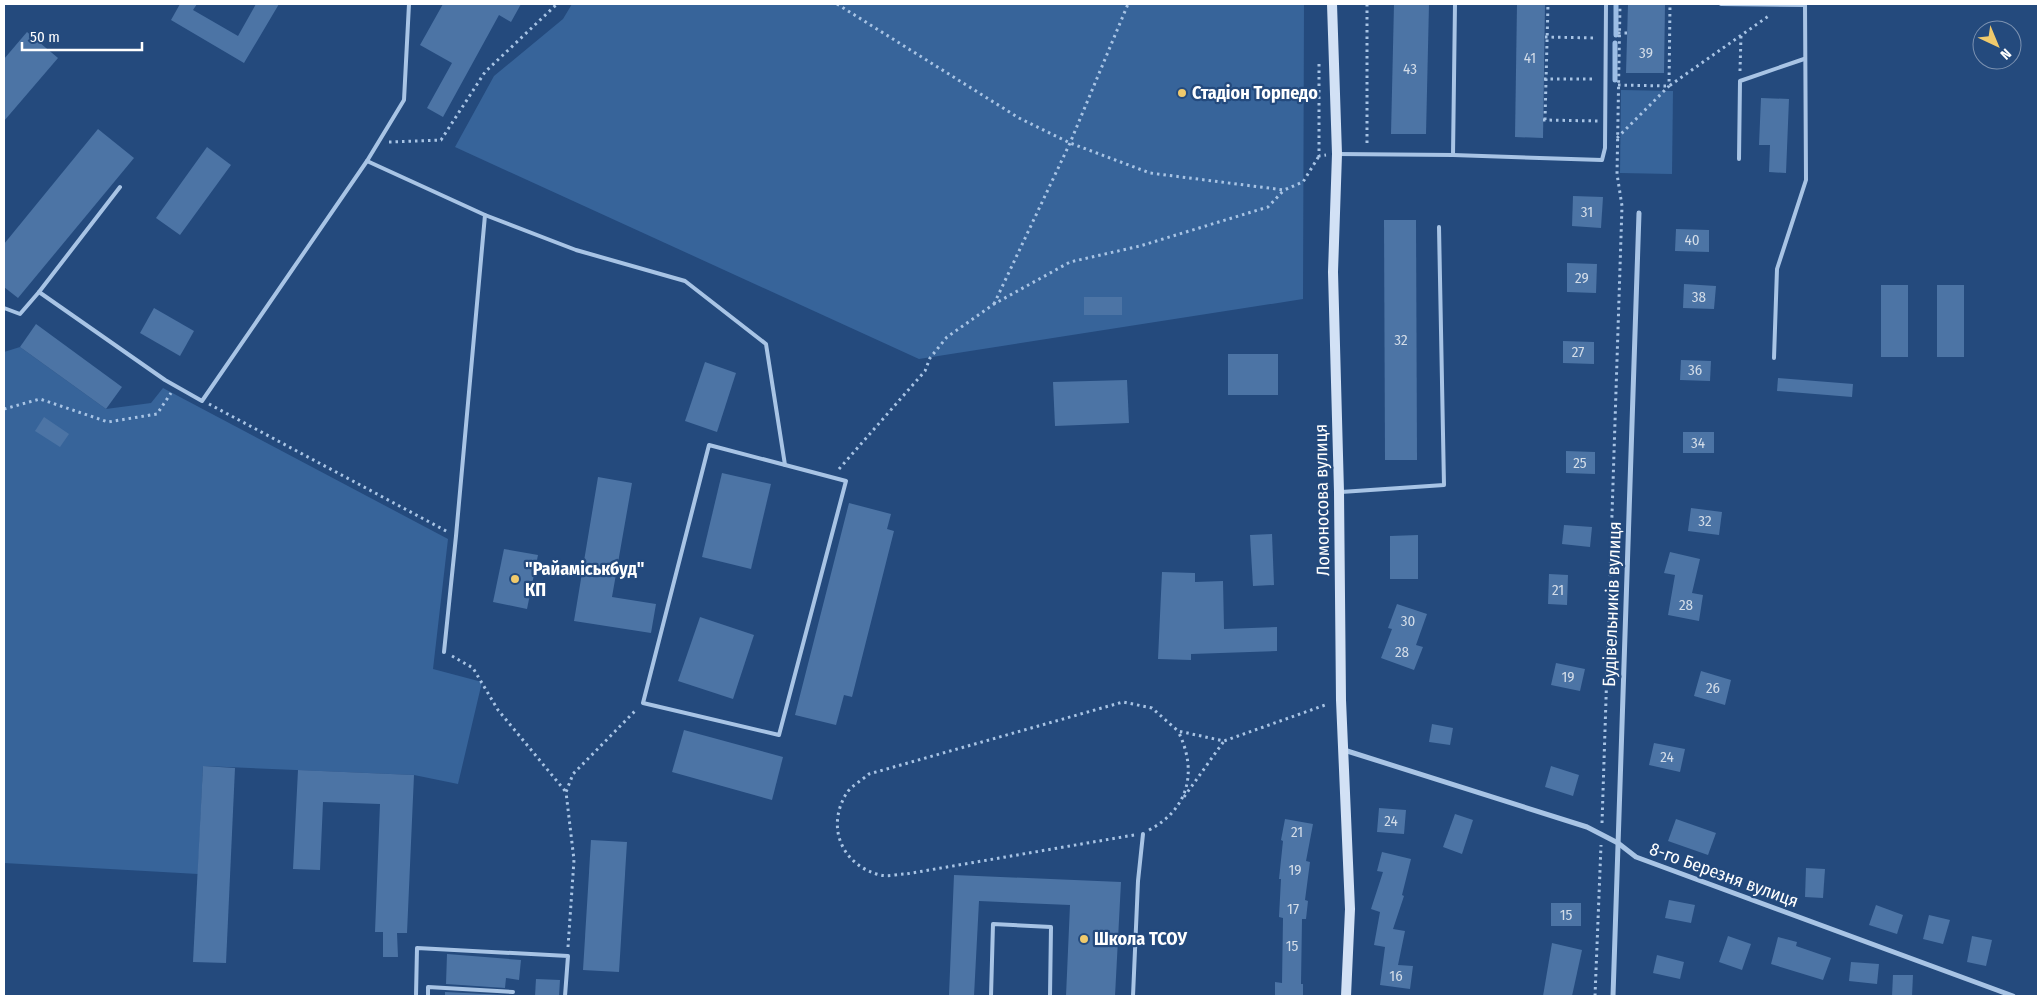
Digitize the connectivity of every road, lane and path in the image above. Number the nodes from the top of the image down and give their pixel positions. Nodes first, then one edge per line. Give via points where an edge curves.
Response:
1 (409, 4) edge
2 (557, 4) edge
3 (837, 4) edge
4 (1128, 4) edge
5 (1332, 4) edge
6 (1367, 4) edge
7 (1455, 4) edge
8 (1548, 4) edge
9 (1606, 4) edge
10 (1620, 4) edge
11 (1670, 4) edge
12 (1721, 4) edge
13 (1805, 4) edge
14 (1783, 6) junction
15 (1741, 35) junction
16 (1546, 37) junction
17 (1606, 38) junction
18 (1320, 58) dead end
19 (1804, 59) junction
20 (1545, 79) junction
21 (1606, 79) junction
22 (1740, 82) junction
23 (1618, 85) junction
24 (1669, 86) junction
25 (1605, 121) junction
26 (1617, 138) junction
27 (379, 143) junction
28 (1070, 143) junction
29 (1605, 148) junction
30 (1337, 154) junction
31 (1367, 154) junction
32 (1454, 155) junction
33 (1319, 156) junction
34 (1739, 159) dead end
35 (367, 161) junction
36 (120, 187) dead end
37 (1284, 190) junction
38 (1639, 213) dead end
39 (485, 215) junction
40 (1439, 227) dead end
41 (39, 292) junction
42 (994, 304) junction
43 (4, 308) edge
44 (1774, 358) dead end
45 (176, 387) junction
46 (202, 400) junction
47 (4, 409) edge
48 (785, 465) junction
49 (832, 477) junction
50 (1339, 492) junction
51 (456, 536) junction
52 (444, 652) joint
53 (1341, 700) junction
54 (642, 703) junction
55 (1178, 731) junction
56 (1224, 741) junction
57 (1342, 750) junction
58 (566, 792) junction
59 (1178, 805) junction
60 (1602, 833) junction
61 (1143, 834) junction
62 (1618, 843) junction
63 (568, 956) junction
64 (513, 992) dead end
65 (416, 996) edge
66 (428, 996) edge
67 (565, 996) edge
68 (991, 996) edge
69 (1050, 996) edge
70 (1133, 996) edge
71 (1346, 996) edge
72 (1595, 996) edge
73 (1613, 996) edge
74 (2013, 996) edge

1 - 27 lane via 404,100
2 - 27 path via 485,72 441,140
3 - 28 path via 1019,118
4 - 28 path
5 - 30 street, Ломоносова вулиця
6 - 31 path
7 - 32 lane
8 - 16 path
9 - 17 lane
10 - 23 path
11 - 24 path
12 - 14 lane
13 - 14 lane
13 - 19 lane
14 - 15 path
15 - 22 path
15 - 24 path
16 - 17 path
16 - 20 path
17 - 21 lane
18 - 33 path
19 - 22 lane
19 - 44 lane via 1806,180 1777,269
20 - 21 path
20 - 25 path via 1544,120
21 - 25 lane
22 - 34 lane
23 - 24 path
23 - 26 path
24 - 26 path
25 - 29 lane
26 - 29 path
26 - 60 path via 1616,174 1622,206
27 - 35 lane
28 - 37 path via 1150,172
28 - 42 path
29 - 32 lane via 1602,160
30 - 31 lane
30 - 33 path
30 - 50 street, Ломоносова вулиця via 1333,272
31 - 32 lane
33 - 37 path via 1303,182
35 - 39 lane
35 - 46 lane
36 - 41 lane
37 - 42 path via 1268,207 1140,246 1070,262
38 - 62 street, Будівельників вулиця
39 - 48 lane via 576,250 685,281 766,344
39 - 51 lane
40 - 50 lane via 1444,485
41 - 43 lane via 20,314
41 - 45 lane
42 - 49 path via 947,337 930,358 925,371
45 - 46 lane
45 - 47 path via 157,414 108,422 40,399
46 - 51 path
48 - 49 lane
48 - 54 lane via 709,444
49 - 54 lane via 846,481 779,735
50 - 53 street, Ломоносова вулиця
51 - 52 lane
52 - 58 path via 473,668 498,710
53 - 56 path
53 - 57 street, Ломоносова вулиця
54 - 58 path via 573,774
55 - 56 path
55 - 59 path via 1188,758 1189,773 1186,790
55 - 61 path via 1152,708 1123,702 869,774 846,793 836,824 840,844 857,866 881,876
56 - 59 path
57 - 60 street, 8-го Березня вулиця
57 - 71 street, Ломоносова вулиця via 1350,909
58 - 63 path via 574,860
59 - 61 path via 1164,822
60 - 62 street, 8-го Березня вулиця
60 - 72 path
61 - 70 lane
62 - 73 street, Будівельників вулиця
62 - 74 street, 8-го Березня вулиця via 1636,857
63 - 65 lane via 417,948
63 - 67 lane
64 - 66 lane via 428,987
68 - 69 lane via 994,924 1051,927

